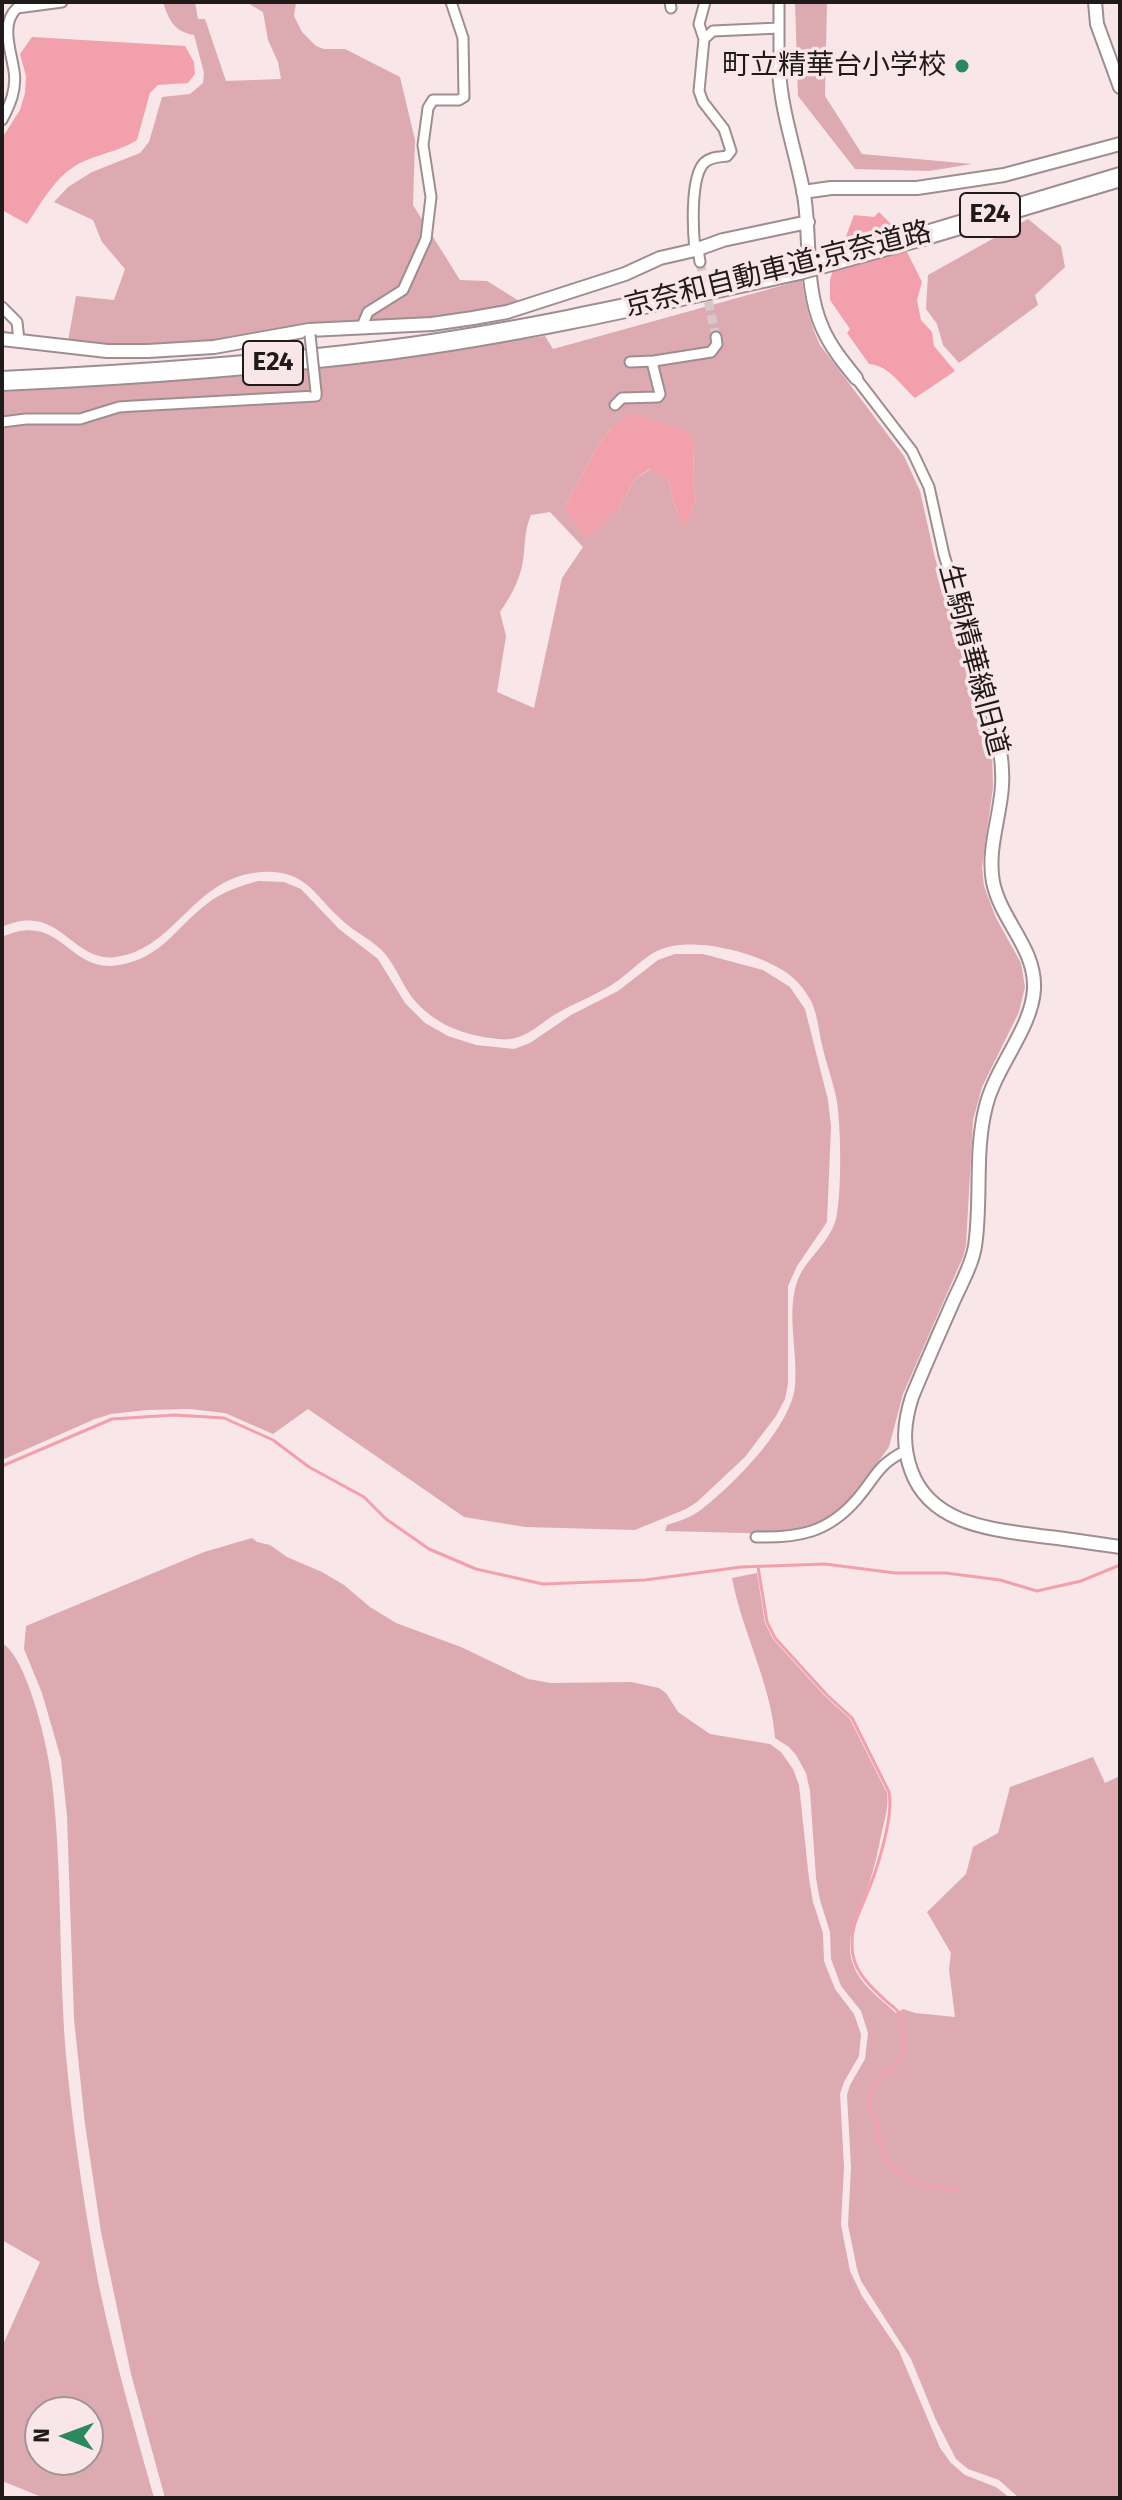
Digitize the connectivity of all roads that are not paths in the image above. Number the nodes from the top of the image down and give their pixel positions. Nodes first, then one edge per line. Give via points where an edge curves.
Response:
1 (62, 2) edge
2 (451, 2) edge
3 (705, 2) edge
4 (779, 2) edge
5 (1095, 2) edge
6 (779, 28) junction
7 (704, 39) junction
8 (779, 69) joint
9 (1120, 87) edge
10 (2, 120) edge
11 (1120, 144) edge
12 (1120, 169) edge
13 (1120, 177) edge
14 (803, 192) junction
15 (1057, 194) junction
16 (808, 222) junction
17 (698, 254) junction
18 (2, 307) edge
19 (542, 324) junction
20 (362, 326) junction
21 (310, 332) junction
22 (716, 337) dead end
23 (2, 339) edge
24 (19, 340) junction
25 (654, 361) junction
26 (630, 362) dead end
27 (2, 374) edge
28 (856, 378) joint
29 (2, 381) edge
30 (615, 405) dead end
31 (2, 422) edge
32 (988, 696) joint
33 (905, 1451) junction
34 (756, 1537) dead end
35 (1120, 1547) edge

1 - 10 street via 17,8 6,20 4,34 15,79
2 - 20 street via 463,38 464,97 433,100 428,108 423,145 431,197 426,239 403,290 368,312
3 - 7 street via 699,24
4 - 6 street, 生駒精華線旧道
5 - 9 street via 1097,24
6 - 7 street via 713,31
6 - 8 street, 生駒精華線旧道
7 - 17 street via 699,91 724,129 731,151 701,168 692,229
8 - 14 street, 生駒精華線旧道
11 - 14 street via 1004,175 917,188
12 - 15 highway, 京奈和自動車道;京奈道路 / E24
13 - 15 highway, 京奈和自動車道;京奈道路 / E24
14 - 16 street, 生駒精華線旧道
15 - 19 highway, 京奈和自動車道;京奈道路 / E24, bridge via 799,270
16 - 17 street via 723,240
16 - 28 street, 生駒精華線旧道 via 814,304 829,340
17 - 20 street via 660,258 507,312 432,324
18 - 24 street via 17,322
19 - 27 highway, 京奈和自動車道;京奈道路 / E24 via 456,329 190,363
19 - 29 highway, 京奈和自動車道;京奈道路 / E24 via 275,363
20 - 21 street
21 - 24 street via 148,351
21 - 31 street, bridge via 316,396 119,407 80,419
22 - 25 street via 711,352
23 - 24 street
25 - 26 street
25 - 30 street via 658,397 622,398
28 - 32 street, 生駒精華線旧道 via 912,451 929,487 944,555
32 - 33 street, 生駒精華線旧道 via 1003,769 994,884 1030,959 1034,987 1028,1015 986,1104 975,1246 912,1397
33 - 34 street via 886,1461 856,1501 823,1527 793,1537
33 - 35 street, 生駒精華線旧道 via 922,1493 967,1523

